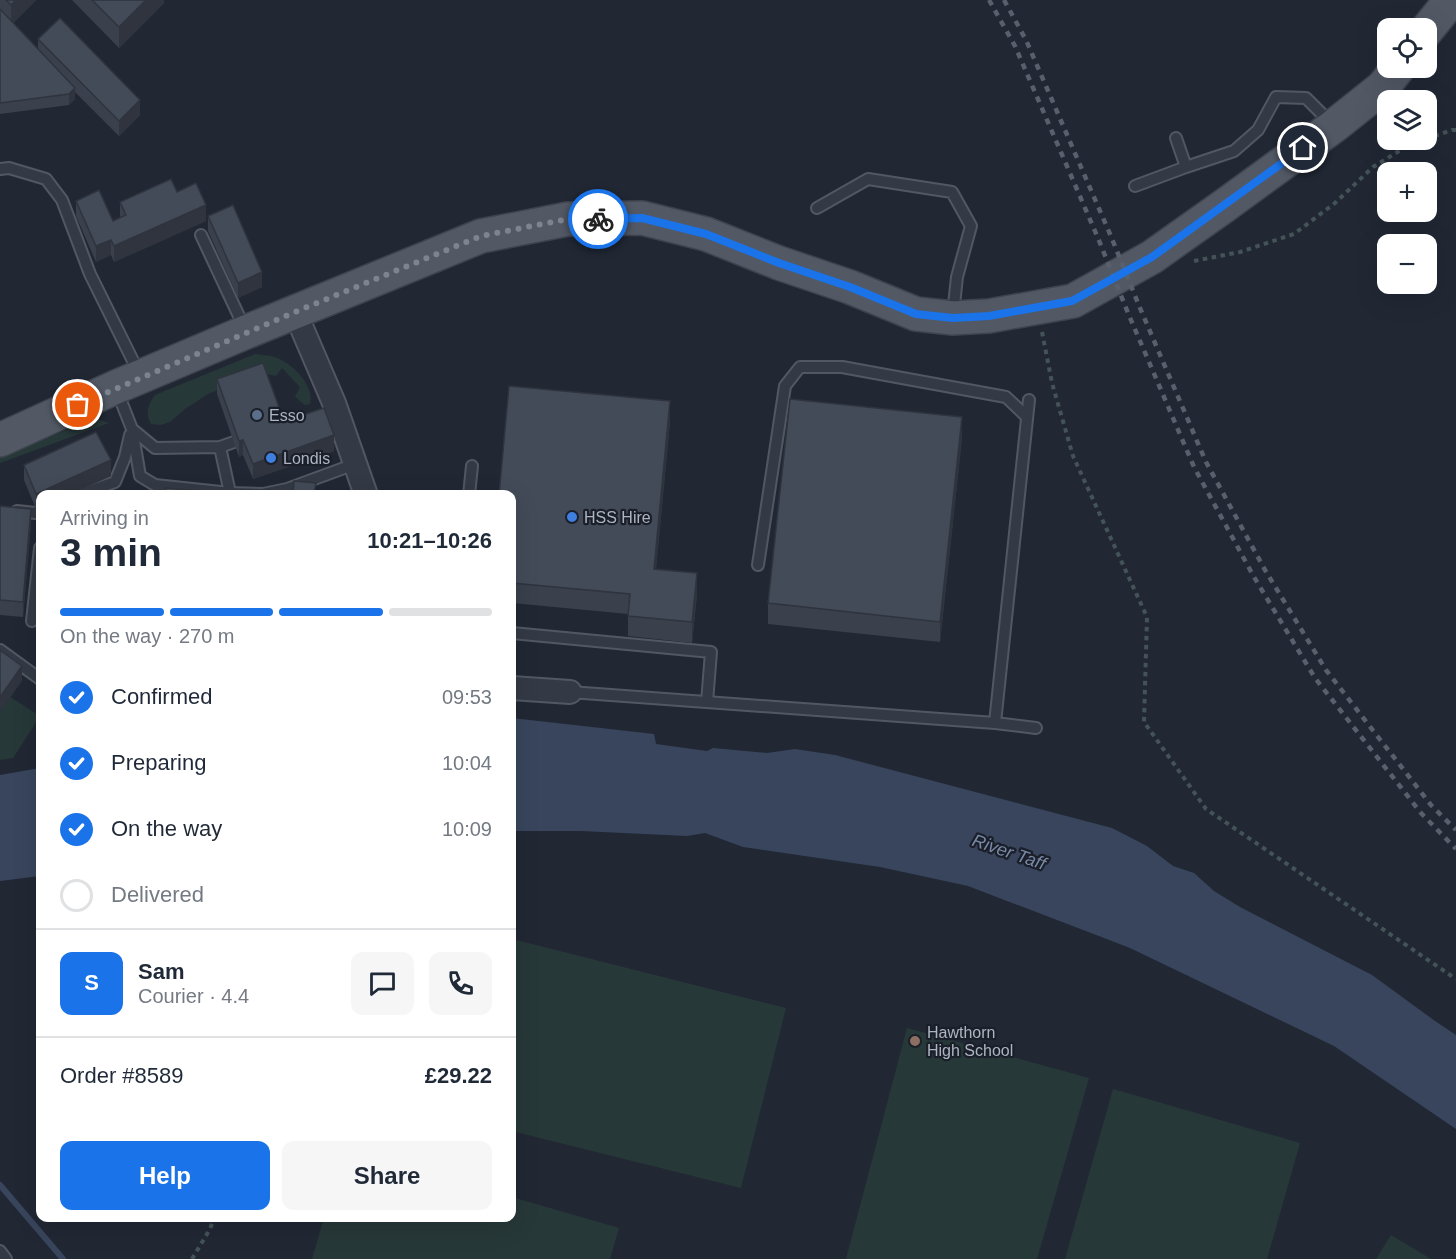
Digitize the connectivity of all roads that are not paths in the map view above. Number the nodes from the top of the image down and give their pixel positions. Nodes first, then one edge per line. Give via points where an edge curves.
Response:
1 (1450, 0) edge
2 (1436, 18) edge
3 (1390, 78) edge
4 (1334, 126) junction
5 (1176, 138) dead end
6 (1186, 167) junction
7 (0, 170) edge
8 (1135, 186) dead end
9 (817, 208) dead end
10 (201, 235) dead end
11 (295, 312) junction
12 (953, 318) junction
13 (246, 332) junction
14 (129, 382) junction
15 (1029, 400) dead end
16 (1027, 417) junction
17 (132, 429) junction
18 (262, 432) edge
19 (0, 440) edge
20 (220, 447) junction
21 (356, 464) junction
22 (472, 466) dead end
23 (92, 490) edge
24 (202, 490) edge
25 (230, 490) edge
26 (282, 490) edge
27 (364, 490) edge
28 (470, 490) edge
29 (10, 510) edge
30 (36, 513) edge
31 (758, 565) dead end
32 (36, 585) edge
33 (32, 621) dead end
34 (516, 633) edge
35 (0, 650) edge
36 (36, 676) edge
37 (516, 688) edge
38 (570, 692) joint
39 (707, 702) junction
40 (995, 723) junction
41 (1036, 728) dead end
42 (0, 1251) edge
43 (6, 1259) edge

1 - 2 main road
3 - 4 main road
4 - 6 lane via 1306,98 1276,97 1258,130 1234,151
4 - 12 main road via 1152,257 1072,301 989,316
5 - 6 lane
6 - 8 lane
7 - 14 lane via 9,168 46,179 62,200
9 - 12 lane via 868,179 952,192 971,226 957,277
10 - 13 lane
11 - 12 main road via 481,236 568,219 642,218 706,234 916,314
11 - 13 main road
11 - 21 street via 328,407
13 - 14 main road
14 - 17 lane
14 - 19 main road
15 - 16 lane
16 - 31 lane via 1006,397 842,367 800,367 784,386
16 - 40 lane
17 - 20 lane via 154,448
17 - 23 lane via 115,482
17 - 24 lane via 140,476 155,485
18 - 20 lane
20 - 25 lane
21 - 26 lane
21 - 27 street
22 - 28 lane
29 - 30 lane
32 - 33 lane
34 - 39 lane via 711,652
35 - 36 lane
37 - 38 street
38 - 39 lane
39 - 40 lane
40 - 41 lane
42 - 43 lane

